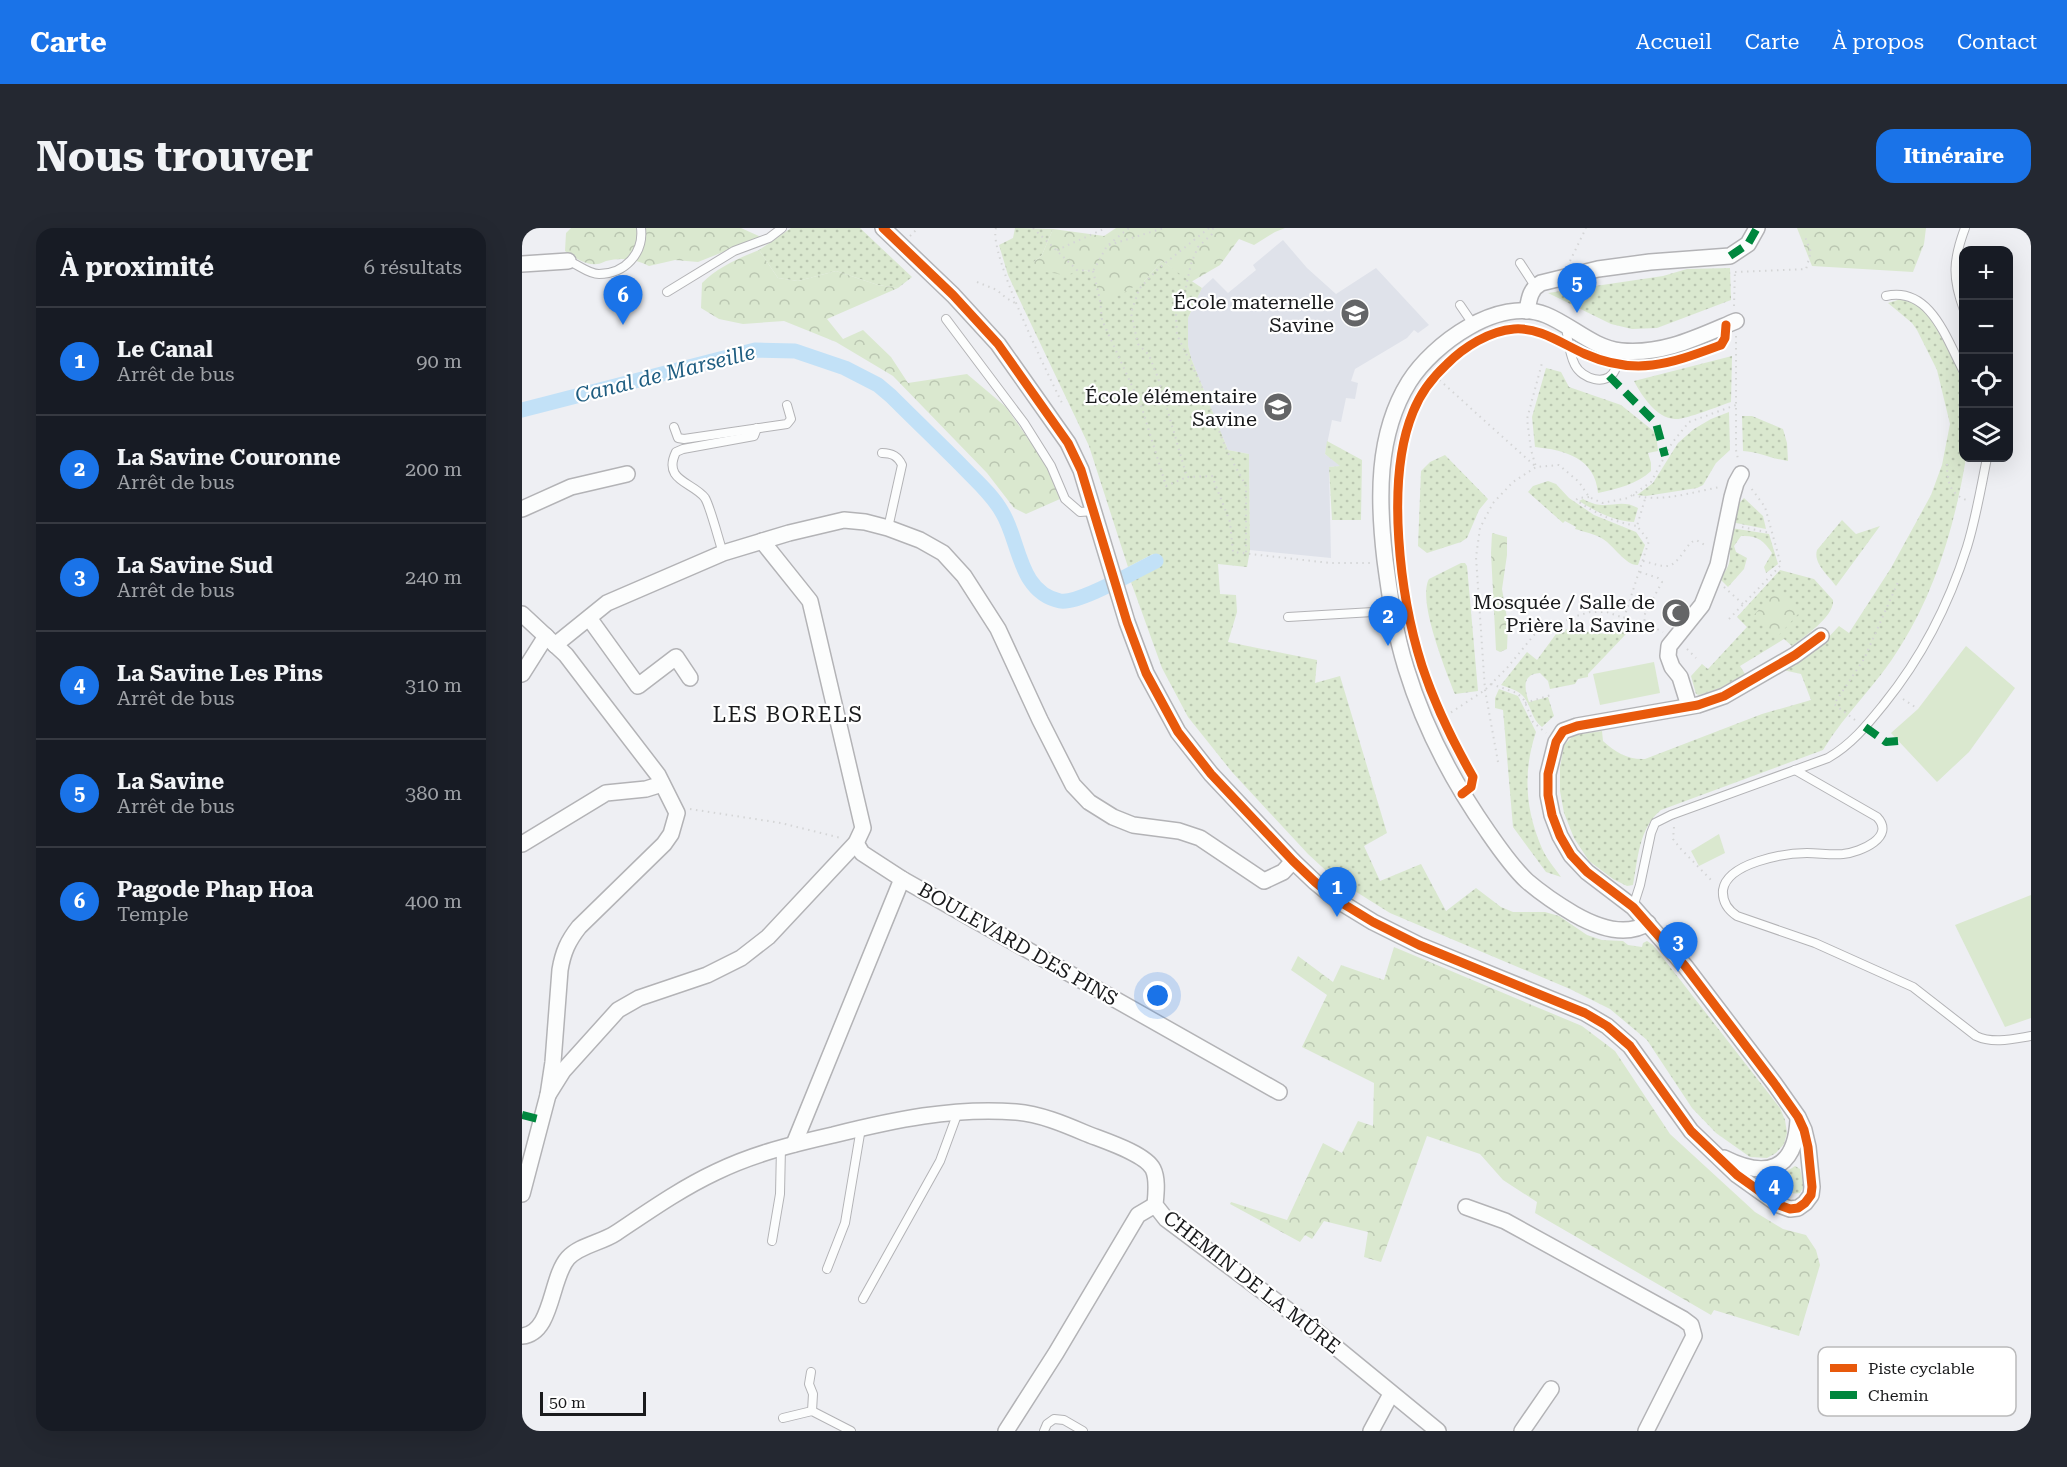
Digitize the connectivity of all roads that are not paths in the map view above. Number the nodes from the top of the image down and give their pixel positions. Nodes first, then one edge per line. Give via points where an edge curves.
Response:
1 (640, 228) edge
2 (782, 228) edge
3 (883, 228) edge
4 (1756, 228) edge
5 (1965, 228) edge
6 (568, 261) joint
7 (1520, 263) dead end
8 (522, 264) edge
9 (1535, 286) junction
10 (667, 292) dead end
11 (1886, 296) dead end
12 (1961, 300) edge
13 (1460, 305) dead end
14 (1527, 310) junction
15 (946, 319) dead end
16 (1736, 321) dead end
17 (1473, 324) junction
18 (1566, 326) junction
19 (1618, 351) junction
20 (1959, 362) edge
21 (788, 405) dead end
22 (675, 427) dead end
23 (757, 428) junction
24 (882, 453) dead end
25 (1986, 462) edge
26 (627, 474) dead end
27 (1738, 480) road end
28 (522, 509) edge
29 (1094, 511) junction
30 (888, 528) junction
31 (762, 541) junction
32 (723, 553) junction
33 (1392, 608) junction
34 (522, 614) edge
35 (1288, 617) dead end
36 (589, 618) junction
37 (1821, 636) dead end
38 (550, 641) junction
39 (522, 674) edge
40 (690, 678) dead end
41 (1689, 706) junction
42 (1795, 770) junction
43 (662, 784) junction
44 (856, 843) junction
45 (522, 844) edge
46 (1293, 861) junction
47 (902, 879) junction
48 (1633, 907) junction
49 (1648, 923) junction
50 (2031, 1036) edge
51 (1279, 1092) dead end
52 (548, 1095) junction
53 (959, 1111) junction
54 (1798, 1117) junction
55 (861, 1128) junction
56 (787, 1145) junction
57 (1711, 1151) junction
58 (522, 1194) edge
59 (1155, 1205) junction
60 (1466, 1207) dead end
61 (772, 1241) dead end
62 (827, 1269) dead end
63 (863, 1299) dead end
64 (522, 1336) edge
65 (811, 1372) dead end
66 (1551, 1389) dead end
67 (1391, 1394) junction
68 (812, 1411) junction
69 (783, 1418) dead end
70 (851, 1431) edge
71 (1006, 1431) edge
72 (1044, 1431) edge
73 (1083, 1431) edge
74 (1371, 1431) edge
75 (1438, 1431) edge
76 (1522, 1431) edge
77 (1646, 1431) edge

1 - 6 lane via 642,239 636,255 624,267 600,274
2 - 10 lane via 769,238 734,251
3 - 29 street via 998,344 1049,412 1077,461
4 - 9 street via 1748,244 1730,256 1598,269
5 - 12 lane via 1954,265
6 - 8 street
7 - 9 lane
9 - 14 street
11 - 20 lane via 1908,296 1922,303 1934,315
13 - 17 lane
14 - 17 street
14 - 18 street
15 - 29 lane via 1024,423 1051,466 1065,499 1080,512
16 - 19 street via 1676,346
17 - 33 street via 1449,339 1422,365 1394,412 1381,488 1381,530
18 - 19 street
18 - 19 lane via 1575,365 1584,376 1595,380 1609,376 1616,369
21 - 23 lane via 791,418 787,424
22 - 23 lane via 678,438 684,439
23 - 32 lane via 754,436 683,449 675,452 672,459 678,478 705,498
24 - 30 lane via 890,453 902,465
25 - 42 lane via 1968,544 1927,641 1894,692 1865,727 1828,758
26 - 28 street via 571,487
27 - 41 street via 1718,565 1702,604 1678,641 1669,646 1668,656
29 - 46 street via 1127,622 1164,708 1211,774
30 - 31 street via 844,520
30 - 46 street via 943,554 964,576 998,629 1073,785 1089,802 1133,825 1200,838 1264,881 1283,872
31 - 32 street
31 - 44 street via 810,601 863,828
32 - 36 street via 607,603
33 - 35 lane
33 - 49 street via 1406,670 1428,727 1462,794 1496,844 1525,879 1587,921 1630,930
34 - 38 street
36 - 38 street
36 - 40 street via 638,686 676,657
37 - 41 street via 1724,696
38 - 39 street
38 - 43 street via 566,655
41 - 48 street via 1577,726 1563,731 1556,741 1548,774 1548,795 1560,836 1587,872
42 - 48 lane via 1655,823
42 - 50 lane via 1877,817 1883,823 1881,835 1845,854 1804,853 1743,867 1732,874 1724,888 1729,911 1815,943 1913,987 1976,1036 1994,1041
43 - 45 street via 606,793
43 - 52 street via 677,813 664,844 568,942 561,963
44 - 47 street, BOULEVARD DES PINS via 862,853
44 - 52 street via 768,937 741,958 618,1010 562,1071
46 - 57 street via 1337,900 1373,922 1607,1026 1630,1046 1676,1112
47 - 51 street, BOULEVARD DES PINS
47 - 56 street
48 - 49 street
49 - 54 street
52 - 58 street
53 - 55 street, CHEMIN DE LA MÛRE
53 - 59 street, CHEMIN DE LA MÛRE via 1039,1116 1143,1158 1153,1169
53 - 63 lane via 940,1161
54 - 57 street via 1789,1156 1771,1168 1750,1169
54 - 57 street via 1808,1147 1812,1186 1811,1195 1798,1208 1779,1205
55 - 56 street, CHEMIN DE LA MÛRE
55 - 62 lane via 845,1223
56 - 61 lane
56 - 64 street, CHEMIN DE LA MÛRE via 719,1170 674,1193 605,1240 580,1249 568,1258 560,1273 537,1330
59 - 67 street, CHEMIN DE LA MÛRE via 1172,1224 1316,1331
59 - 71 street via 1138,1215
60 - 77 street via 1505,1221 1691,1325 1694,1336
65 - 68 lane
66 - 76 street
67 - 74 street
67 - 75 street, CHEMIN DE LA MÛRE
68 - 69 lane
68 - 70 lane
72 - 73 lane via 1054,1419

